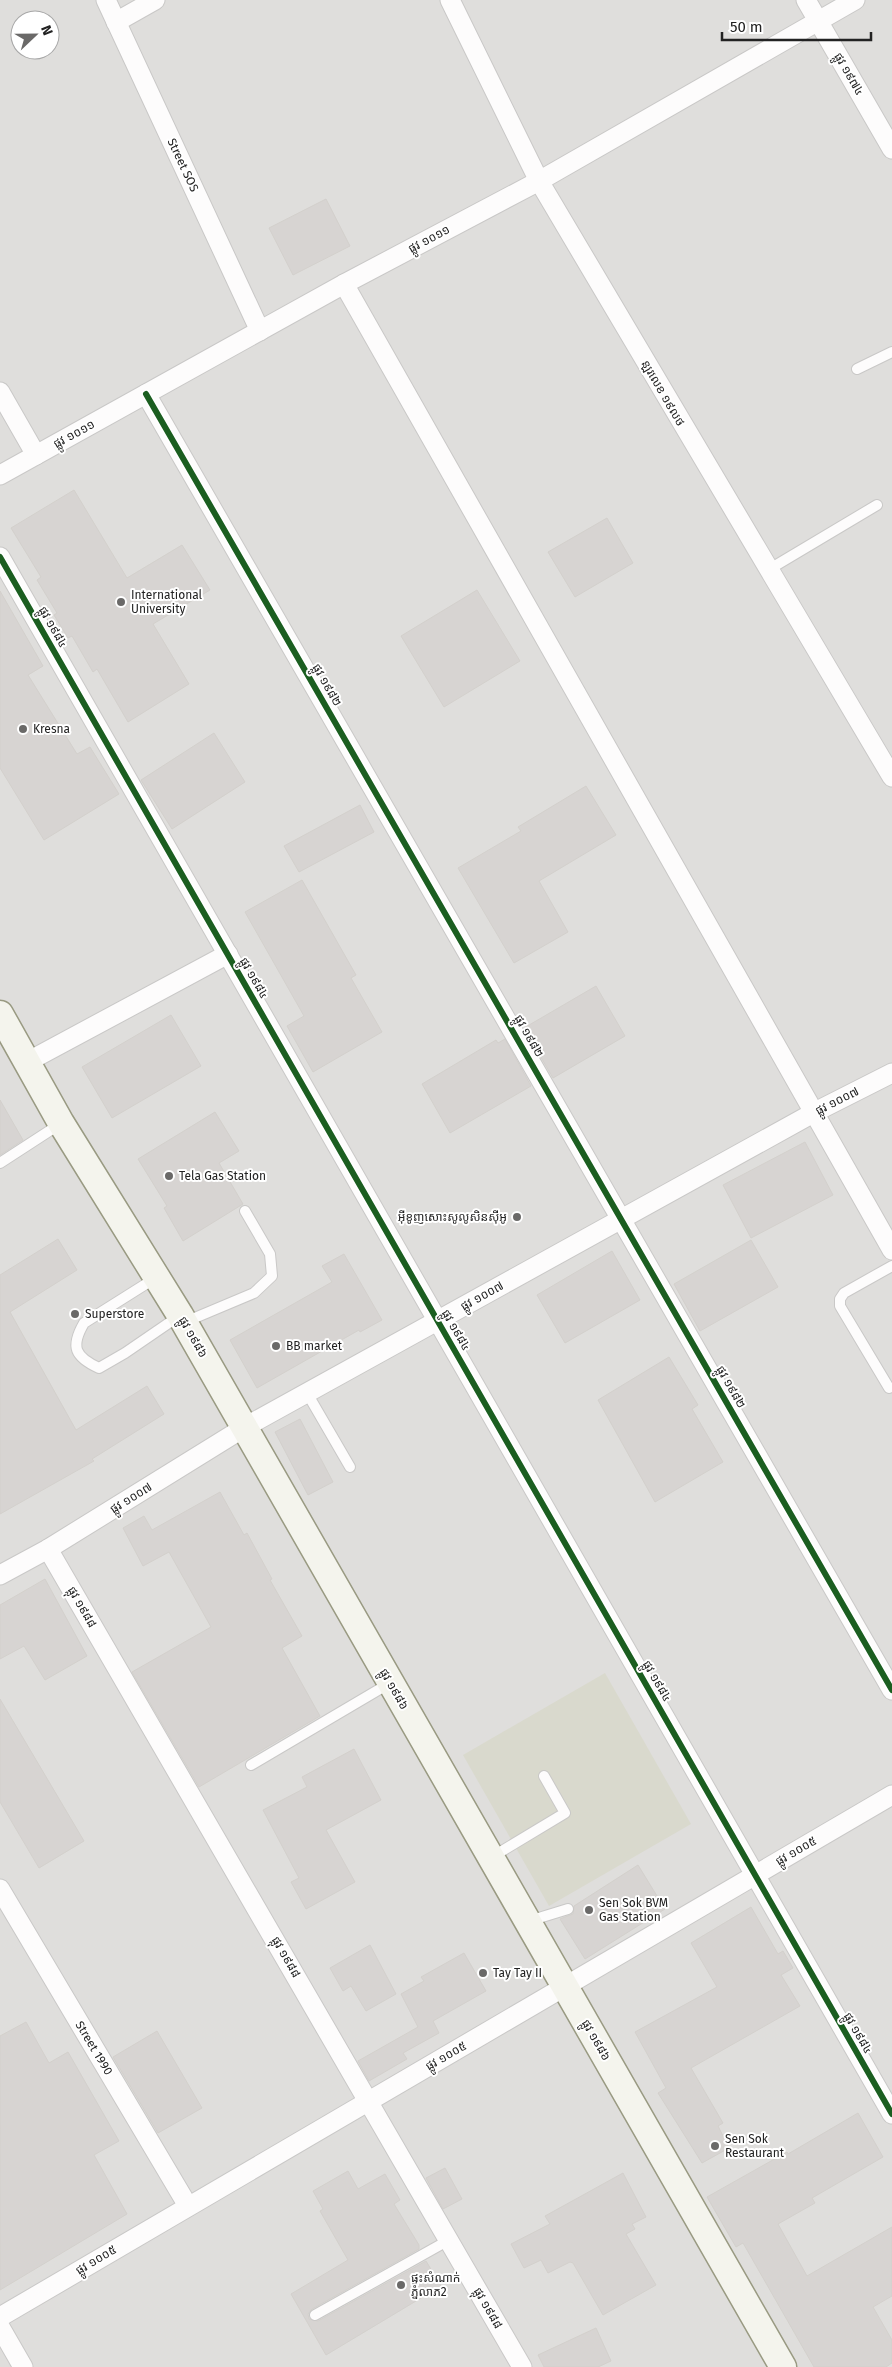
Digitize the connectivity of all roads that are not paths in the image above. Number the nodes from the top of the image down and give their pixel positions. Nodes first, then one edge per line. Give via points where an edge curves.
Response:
1 (106, 0) edge
2 (155, 0) edge
3 (450, 0) edge
4 (806, 0) edge
5 (855, 0) edge
6 (818, 21) junction
7 (116, 22) junction
8 (892, 149) edge
9 (539, 181) junction
10 (344, 284) junction
11 (260, 331) junction
12 (892, 352) edge
13 (858, 369) dead end
14 (0, 392) edge
15 (146, 394) junction
16 (36, 455) junction
17 (0, 475) edge
18 (877, 505) dead end
19 (0, 557) edge
20 (768, 570) junction
21 (890, 771) edge
22 (228, 954) junction
23 (0, 1014) edge
24 (27, 1062) junction
25 (892, 1073) edge
26 (815, 1112) junction
27 (61, 1123) junction
28 (0, 1163) edge
29 (245, 1211) dead end
30 (621, 1220) junction
31 (892, 1250) edge
32 (892, 1266) edge
33 (158, 1277) junction
34 (182, 1319) junction
35 (438, 1321) junction
36 (889, 1388) dead end
37 (307, 1393) junction
38 (244, 1427) junction
39 (350, 1467) dead end
40 (48, 1549) junction
41 (0, 1575) edge
42 (391, 1683) junction
43 (892, 1690) edge
44 (251, 1765) dead end
45 (544, 1776) dead end
46 (892, 1795) edge
47 (491, 1858) junction
48 (755, 1875) junction
49 (0, 1889) edge
50 (568, 1909) dead end
51 (528, 1921) junction
52 (565, 1986) junction
53 (369, 2101) junction
54 (892, 2114) edge
55 (188, 2206) junction
56 (449, 2240) junction
57 (315, 2315) dead end
58 (0, 2317) edge
59 (0, 2327) edge
60 (23, 2367) edge
61 (522, 2367) edge
62 (783, 2367) edge

1 - 7 street, Street SOS
2 - 7 street
3 - 9 street, ន្ឡរលេខ ១៩លថ
4 - 6 street, ផ្លូវ ១៩៧៤
5 - 6 street, ផ្លូវ ១០១១
6 - 8 street, ផ្លូវ ១៩៧៤
6 - 9 street, ផ្លូវ ១០១១
7 - 11 street, Street SOS
9 - 10 street, ផ្លូវ ១០១១
9 - 20 street, ន្ឡរលេខ ១៩លថ
10 - 11 street, ផ្លូវ ១០១១
10 - 26 street
11 - 15 street, ផ្លូវ ១០១១
12 - 13 lane
14 - 16 street
15 - 16 street, ផ្លូវ ១០១១
15 - 30 street, ផ្លូវ ១៩៨២
16 - 17 street, ផ្លូវ ១០១១
18 - 20 lane
19 - 22 street, ផ្លូវ ១៩៨៤
20 - 21 street, ន្ឡរលេខ ១៩លថ
22 - 24 street
22 - 35 street, ផ្លូវ ១៩៨៤
23 - 24 main road, ផ្លូវ ១៩៨៦
24 - 27 main road, ផ្លូវ ១៩៨៦
25 - 26 street, ផ្លូវ ១០០៧
26 - 30 street, ផ្លូវ ១០០៧
26 - 31 street
27 - 28 lane
27 - 33 main road, ផ្លូវ ១៩៨៦
29 - 34 lane via 270,1254 272,1276 254,1293
30 - 35 street, ផ្លូវ ១០០៧
30 - 43 street, ផ្លូវ ១៩៨២
32 - 36 lane via 844,1293 840,1299 840,1306
33 - 34 main road, ផ្លូវ ១៩៨៦
33 - 34 lane via 84,1324 76,1347 84,1361 99,1368
34 - 38 main road, ផ្លូវ ១៩៨៦
35 - 37 street, ផ្លូវ ១០០៧
35 - 48 street, ផ្លូវ ១៩៨៤
37 - 38 street, ផ្លូវ ១០០៧
37 - 39 lane
38 - 40 street, ផ្លូវ ១០០៧
38 - 42 main road, ផ្លូវ ១៩៨៦
40 - 41 street, ផ្លូវ ១០០៧
40 - 53 street, ផ្លុវ ១៩៨៨
42 - 44 lane
42 - 47 main road, ផ្លូវ ១៩៨៦
45 - 47 lane via 566,1813
46 - 48 street, ផ្លូវ ១០០៥
47 - 51 main road, ផ្លូវ ១៩៨៦
48 - 52 street, ផ្លូវ ១០០៥ via 609,1953
48 - 54 street, ផ្លូវ ១៩៨៤
49 - 55 street, Street 1990
50 - 51 lane
51 - 52 main road, ផ្លូវ ១៩៨៦
52 - 53 street, ផ្លូវ ១០០៥
52 - 62 main road, ផ្លូវ ១៩៨៦
53 - 55 street, ផ្លូវ ១០០៥
53 - 56 street, ផ្លុវ ១៩៨៨
55 - 58 street, ផ្លូវ ១០០៥
56 - 57 lane
56 - 61 street, ផ្លុវ ១៩៨៨
59 - 60 street

